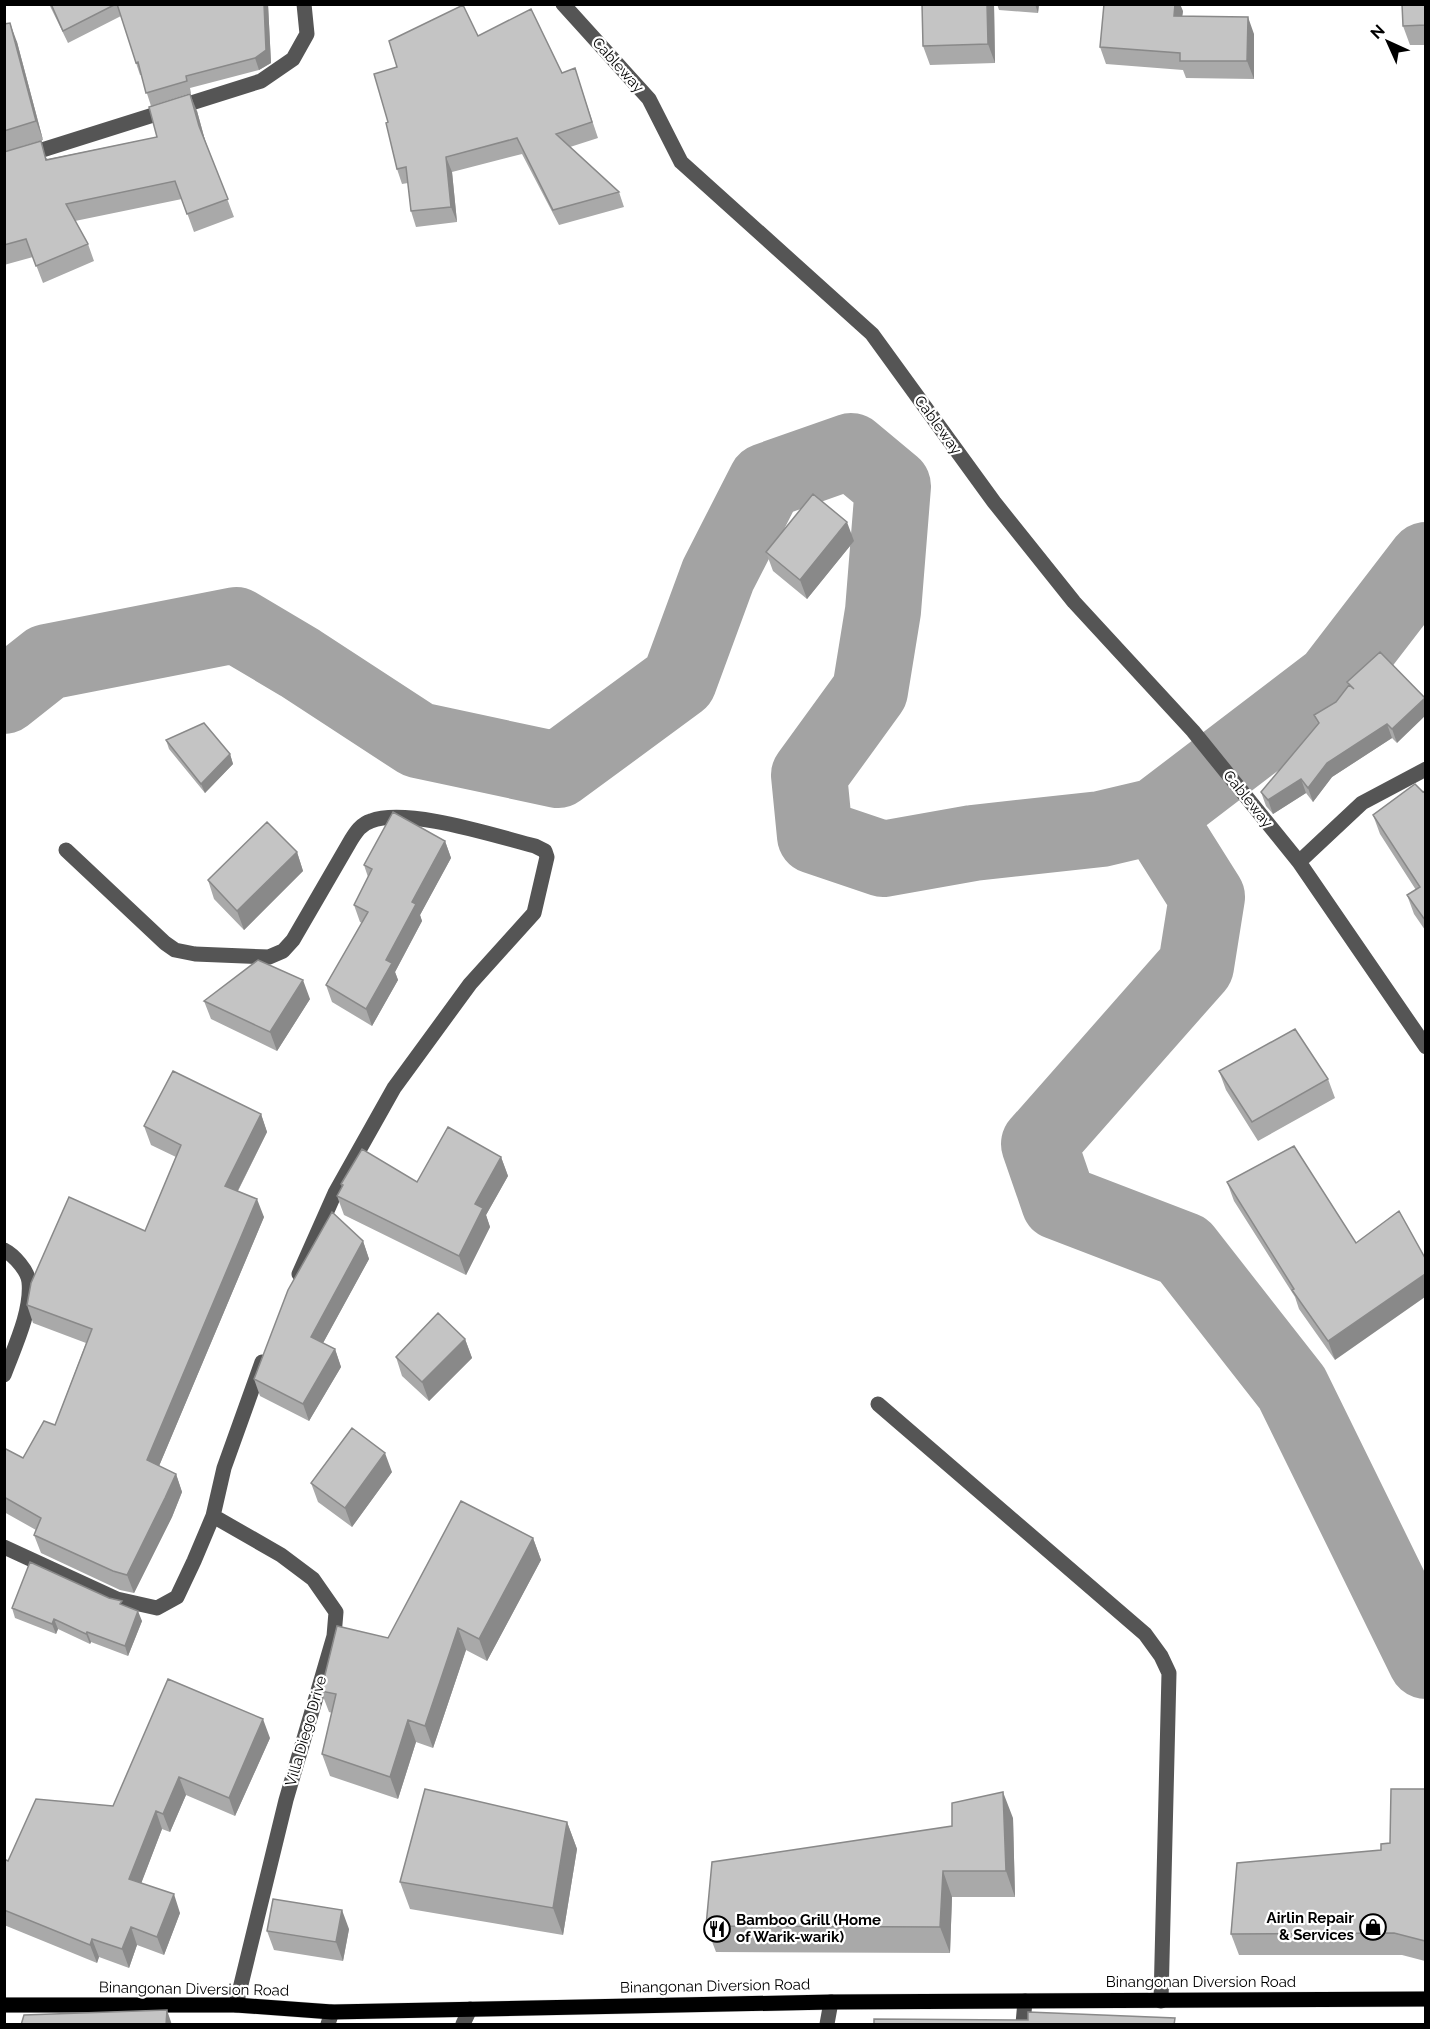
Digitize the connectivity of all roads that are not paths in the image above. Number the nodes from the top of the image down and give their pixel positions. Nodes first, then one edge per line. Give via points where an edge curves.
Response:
1 (303, 4) edge
2 (563, 4) edge
3 (4, 162) edge
4 (1425, 769) edge
5 (66, 850) dead end
6 (1299, 862) junction
7 (1425, 1047) edge
8 (4, 1250) edge
9 (293, 1286) edge
10 (267, 1349) edge
11 (4, 1375) edge
12 (878, 1404) dead end
13 (213, 1516) junction
14 (4, 1547) edge
15 (1425, 2000) edge
16 (1025, 2001) junction
17 (1161, 2001) junction
18 (831, 2002) junction
19 (4, 2005) edge
20 (236, 2005) junction
21 (470, 2008) junction
22 (330, 2018) edge
23 (464, 2025) edge
24 (826, 2025) edge
25 (1023, 2025) edge

1 - 3 street via 307,34 293,59 261,81
2 - 6 street, Cableway via 648,99 681,162 872,334 994,502 1074,602 1192,731
4 - 6 street via 1362,802
5 - 9 street via 175,950 269,957 283,951 293,940 358,829 369,821 391,817 426,819 545,851 534,913 470,984 394,1088 336,1193
6 - 7 street, Cableway
8 - 11 street via 14,1255 29,1280 25,1320
10 - 13 street via 224,1468
12 - 17 street via 1145,1634 1161,1656 1168,1673
13 - 14 street via 177,1597 157,1608 117,1599
13 - 20 street, Villa Diego Drive via 281,1555 313,1579 336,1612 334,1636 286,1800
15 - 17 main road, Binangonan Diversion Road
16 - 17 main road, Binangonan Diversion Road
16 - 18 main road, Binangonan Diversion Road
16 - 25 street
18 - 21 main road, Binangonan Diversion Road
18 - 24 street
19 - 20 main road, Binangonan Diversion Road
20 - 22 main road, Binangonan Diversion Road
21 - 22 main road, Binangonan Diversion Road
21 - 23 street

